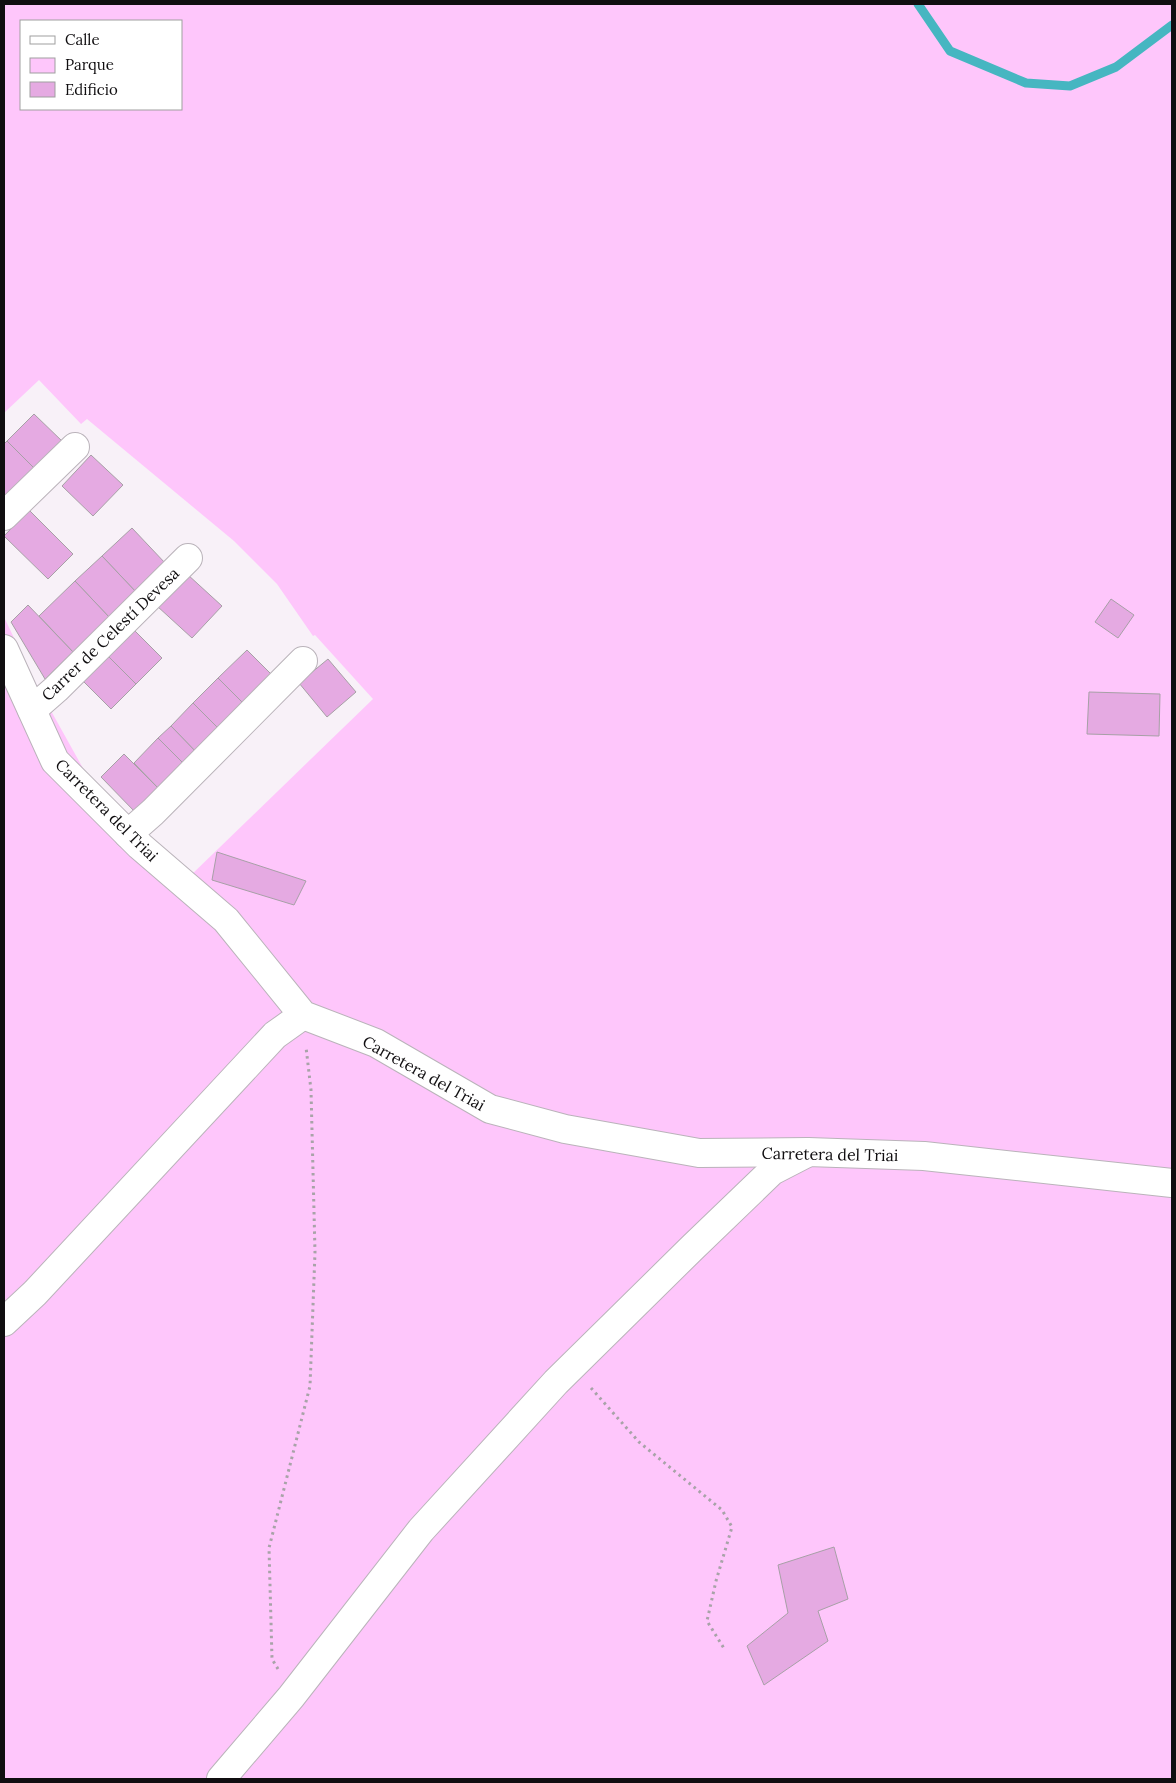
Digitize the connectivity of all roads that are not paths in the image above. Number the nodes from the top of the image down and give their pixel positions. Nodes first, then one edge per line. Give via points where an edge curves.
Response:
1 (75, 447) dead end
2 (4, 516) edge
3 (188, 558) dead end
4 (4, 649) edge
5 (303, 661) dead end
6 (32, 710) junction
7 (128, 834) junction
8 (303, 1016) junction
9 (808, 1152) junction
10 (1172, 1183) edge
11 (4, 1322) edge
12 (221, 1779) edge

1 - 2 street
3 - 6 street, Carrer de Celestí Devesa
4 - 6 street, Carretera del Triai
5 - 7 street
6 - 7 street, Carretera del Triai via 55,761
7 - 8 street, Carretera del Triai via 226,920
8 - 9 street, Carretera del Triai via 376,1044 490,1109 565,1128 699,1153
8 - 11 street via 275,1035 36,1293
9 - 10 street, Carretera del Triai via 924,1156
9 - 12 street via 772,1171 556,1382 421,1530 292,1697

